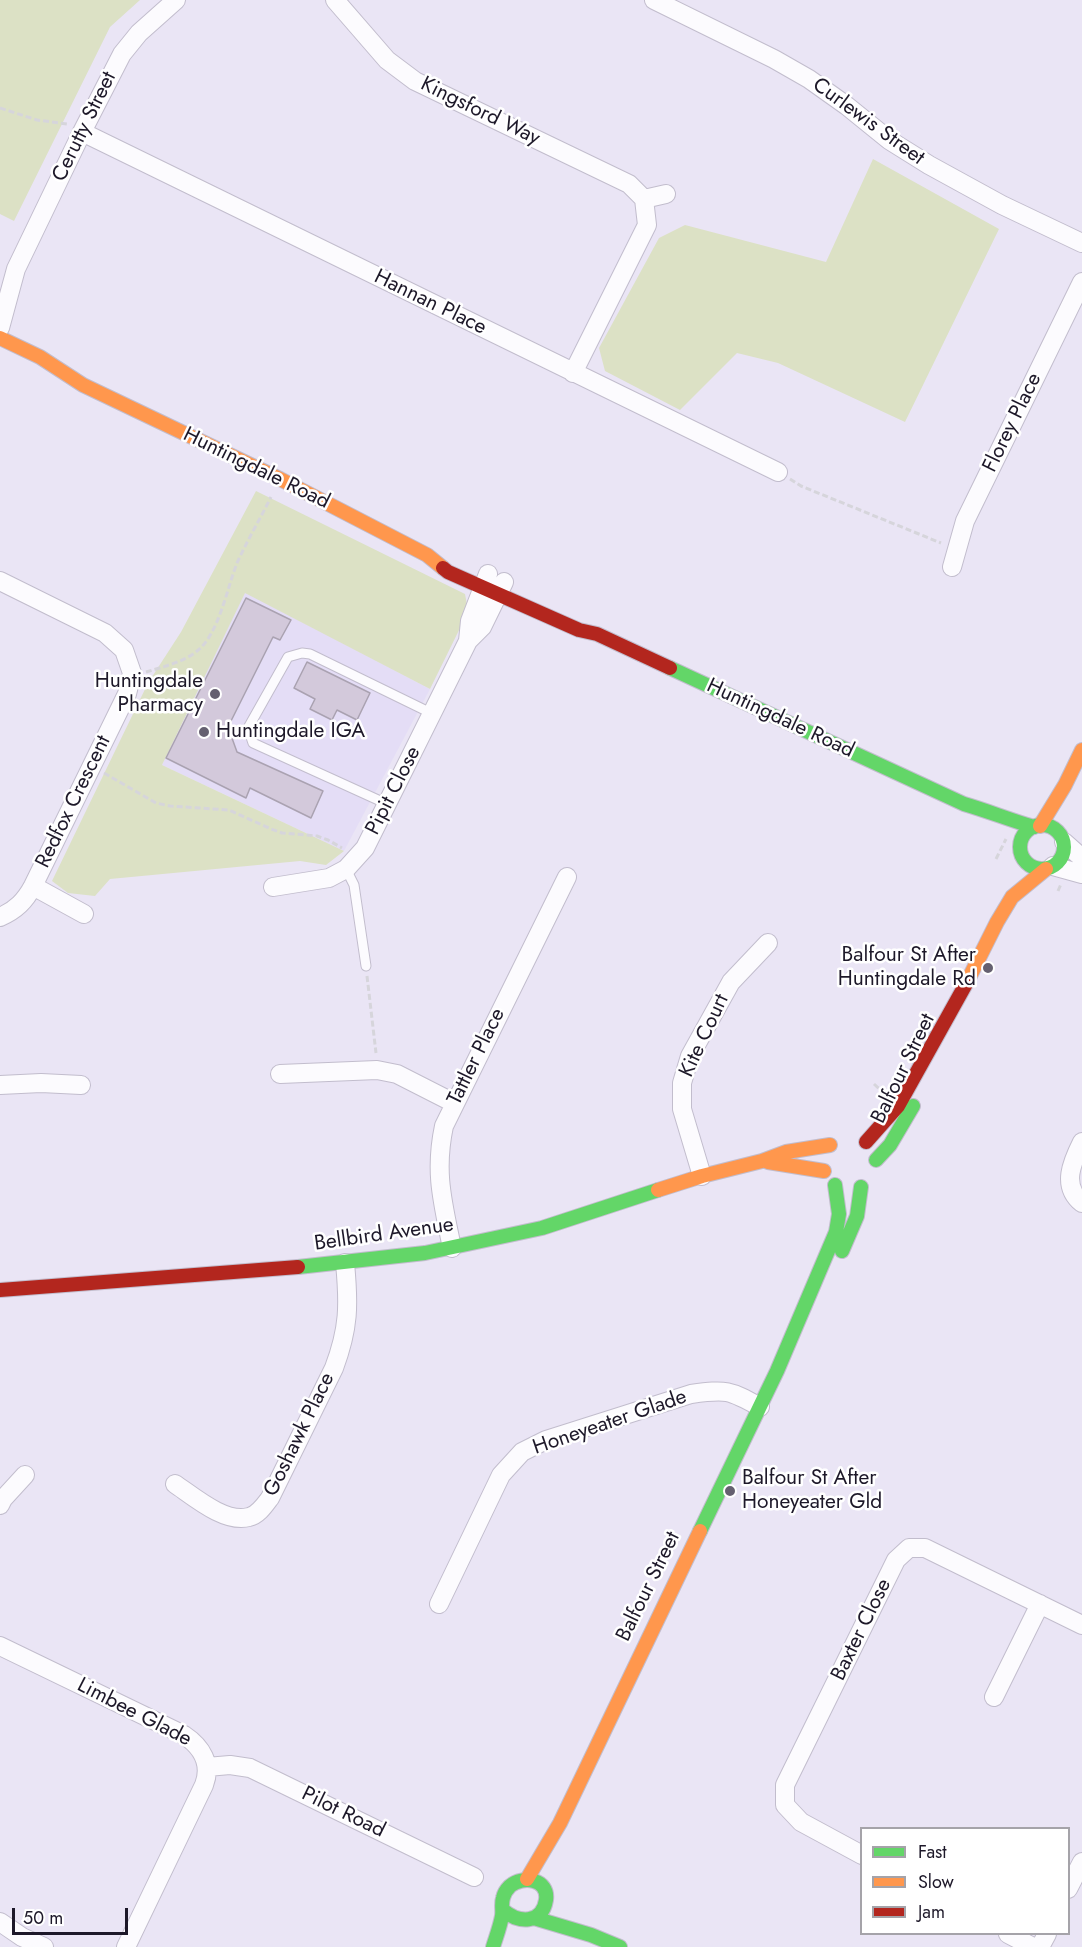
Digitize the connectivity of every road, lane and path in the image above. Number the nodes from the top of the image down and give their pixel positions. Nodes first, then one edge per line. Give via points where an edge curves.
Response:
1 (176, 0) edge
2 (654, 0) edge
3 (338, 1) edge
4 (0, 108) edge
5 (82, 131) junction
6 (666, 194) dead end
7 (644, 199) junction
8 (1082, 243) edge
9 (16, 269) junction
10 (1082, 282) edge
11 (0, 292) edge
12 (0, 328) edge
13 (0, 338) edge
14 (0, 353) edge
15 (573, 373) junction
16 (83, 385) junction
17 (778, 472) joint
18 (280, 479) junction
19 (957, 549) junction
20 (427, 555) junction
21 (454, 558) dead end
22 (952, 567) dead end
23 (0, 581) edge
24 (490, 582) junction
25 (132, 673) junction
26 (433, 714) junction
27 (1082, 750) edge
28 (92, 767) junction
29 (1065, 785) junction
30 (387, 804) junction
31 (964, 804) junction
32 (987, 825) dead end
33 (1037, 826) junction
34 (1007, 839) dead end
35 (1062, 839) junction
36 (1021, 852) junction
37 (1082, 858) edge
38 (351, 863) junction
39 (1049, 867) junction
40 (1082, 874) edge
41 (567, 877) dead end
42 (33, 886) junction
43 (273, 887) dead end
44 (1012, 897) junction
45 (84, 914) dead end
46 (0, 917) edge
47 (768, 943) dead end
48 (366, 966) joint
49 (962, 993) junction
50 (377, 1070) junction
51 (280, 1074) dead end
52 (0, 1085) edge
53 (81, 1085) dead end
54 (454, 1103) junction
55 (866, 1142) junction
56 (1082, 1142) edge
57 (830, 1145) junction
58 (876, 1160) junction
59 (762, 1161) junction
60 (824, 1171) junction
61 (702, 1176) junction
62 (836, 1185) junction
63 (861, 1186) junction
64 (1082, 1203) edge
65 (452, 1248) junction
66 (345, 1263) junction
67 (0, 1290) edge
68 (777, 1371) junction
69 (760, 1407) junction
70 (25, 1475) dead end
71 (175, 1484) dead end
72 (0, 1505) edge
73 (439, 1604) dead end
74 (1040, 1604) junction
75 (1082, 1624) edge
76 (0, 1646) edge
77 (994, 1697) dead end
78 (207, 1767) junction
79 (560, 1823) junction
80 (860, 1854) edge
81 (1082, 1862) edge
82 (474, 1877) dead end
83 (526, 1879) junction
84 (546, 1884) junction
85 (1070, 1885) edge
86 (503, 1910) junction
87 (0, 1922) edge
88 (518, 1931) edge
89 (591, 1935) junction
90 (1010, 1935) edge
91 (44, 1947) edge
92 (126, 1947) edge
93 (494, 1947) edge
94 (620, 1947) edge
95 (1033, 1947) edge

1 - 5 street, Cerutty Street via 122,54
2 - 8 street, Curlewis Street via 774,59 809,79 929,165
3 - 7 street, Kingsford Way via 387,60 415,81 628,184
4 - 5 path
5 - 9 street, Cerutty Street
5 - 15 street, Hannan Place
6 - 7 street
7 - 15 street via 647,225
9 - 11 street, Cerutty Street
9 - 12 street, Cerutty Street
10 - 19 street, Florey Place via 965,522
13 - 16 street, Huntingdale Road via 40,357
14 - 16 street, Huntingdale Road
15 - 17 street, Hannan Place
16 - 18 street, Huntingdale Road
17 - 19 path via 801,486
18 - 20 street, Huntingdale Road
18 - 25 path via 237,564 225,603 204,644 186,657
19 - 22 street, Florey Place
20 - 21 street, Huntingdale Road
20 - 24 street, Huntingdale Road via 448,572
23 - 25 street via 105,633 124,650
24 - 26 street, Pipit Close via 482,627 468,641
24 - 31 street, Huntingdale Road via 579,630 597,634
25 - 28 street, Redfox Crescent via 127,694
26 - 30 street, Pipit Close
26 - 30 lane via 302,653 288,657 248,728 253,743
27 - 29 street
28 - 38 path via 156,803 229,810 271,829 328,840
28 - 42 street, Redfox Crescent
29 - 33 street
29 - 35 street
30 - 38 street, Pipit Close via 364,848
31 - 32 street, Huntingdale Road
31 - 33 street, Huntingdale Road
33 - 35 street via 1052,828
33 - 36 street via 1025,834
34 - 36 street
35 - 37 street
35 - 39 street via 1062,856
36 - 39 street via 1031,866
36 - 44 street, Balfour Street
38 - 43 street via 329,878
38 - 48 lane
39 - 40 street
39 - 44 street, Balfour Street
41 - 54 street, Tattler Place
42 - 45 street, Redfox Crescent
42 - 46 street, Redfox Crescent via 26,900
44 - 49 street, Balfour Street
47 - 61 street, Kite Court via 731,982 690,1056 682,1083 682,1109
48 - 50 path
49 - 55 street, Balfour Street via 898,1106
49 - 58 street, Balfour Street via 944,1042 909,1114
50 - 51 street
50 - 54 street via 397,1074
52 - 53 street
54 - 65 street, Tattler Place via 444,1126 439,1159 439,1180
55 - 57 street, Balfour Street via 848,1137
55 - 58 street, Balfour Street
56 - 64 street via 1069,1176 1071,1188
57 - 59 street, Bellbird Avenue via 786,1152
57 - 60 street via 824,1157
58 - 63 street, Balfour Street via 873,1175
59 - 60 street, Bellbird Avenue
59 - 61 street, Bellbird Avenue
60 - 62 street
61 - 65 street, Bellbird Avenue via 542,1228
62 - 63 street via 844,1189
62 - 68 street, Balfour Street via 836,1232
63 - 68 street, Balfour Street via 853,1228 805,1327
65 - 66 street, Bellbird Avenue
66 - 67 street, Bellbird Avenue
66 - 71 street, Goshawk Place via 348,1314 341,1349 261,1510 248,1518 220,1514
68 - 69 street, Balfour Street
69 - 73 street, Honeyeater Glade via 731,1391 691,1395 546,1440 522,1452 501,1475
69 - 79 street, Balfour Street
70 - 72 street
74 - 75 street, Baxter Close
74 - 77 street
74 - 80 street, Baxter Close via 925,1548 909,1548 896,1560 785,1785 785,1805 801,1822
76 - 78 street, Limbee Glade via 184,1735 200,1748
78 - 82 street, Pilot Road via 250,1768
78 - 92 street, Limbee Glade via 204,1785
79 - 83 street, Balfour Street
79 - 84 street, Balfour Street
81 - 85 street
83 - 84 street
83 - 86 street via 507,1888
84 - 88 street, Balfour Street via 541,1912
84 - 89 street
86 - 88 street via 517,1921
86 - 93 street
87 - 91 street
88 - 89 street
89 - 94 street
90 - 95 street

